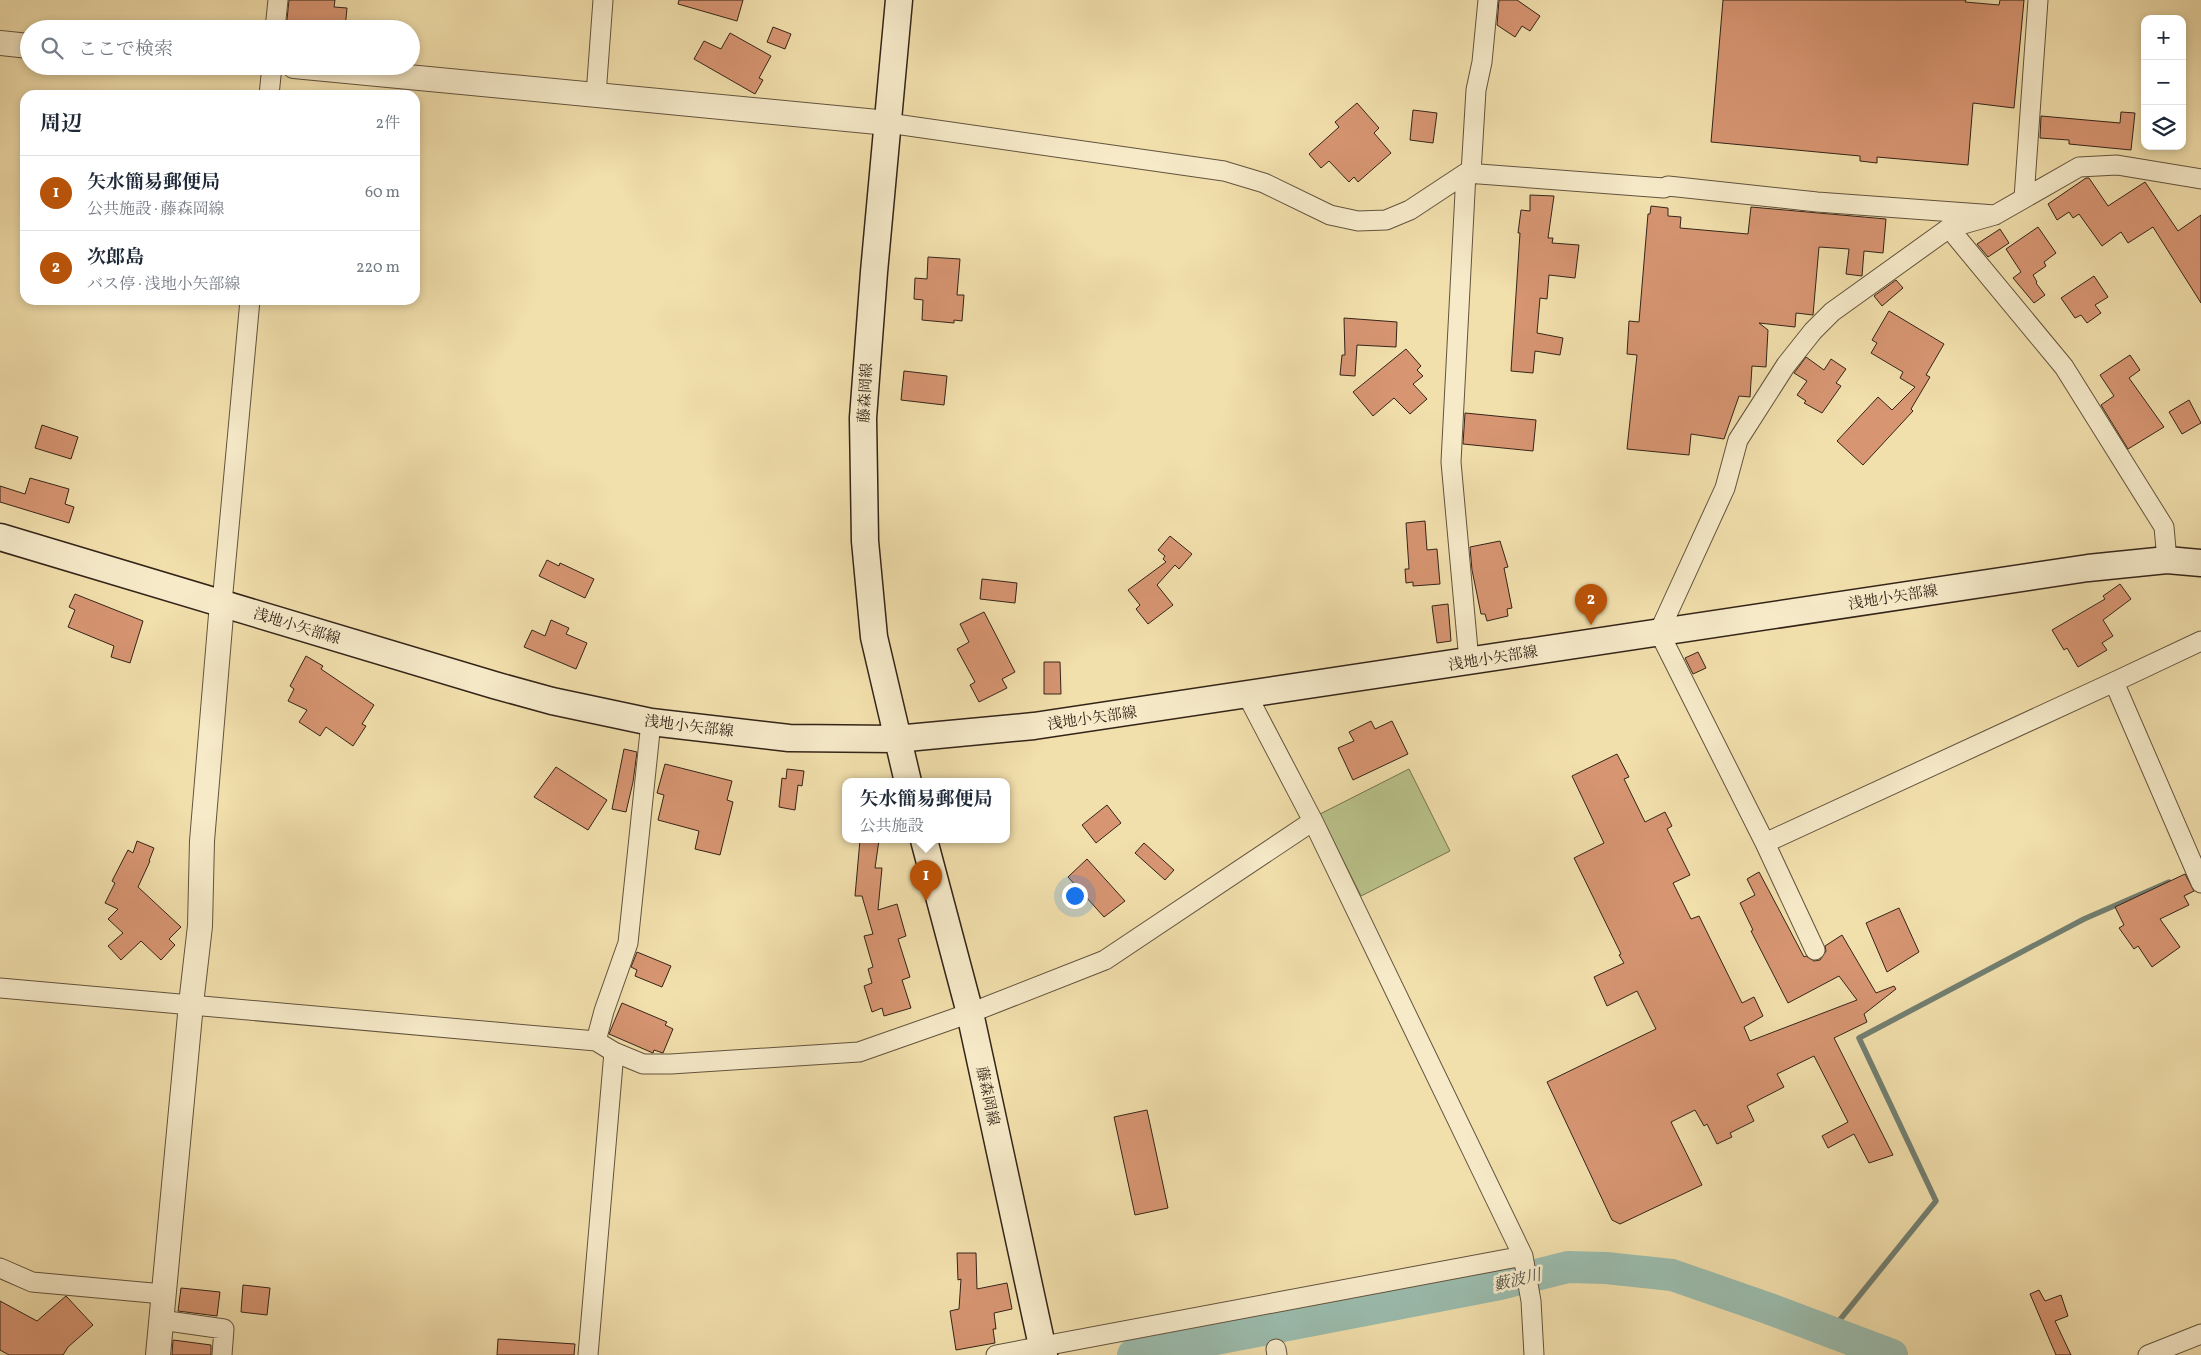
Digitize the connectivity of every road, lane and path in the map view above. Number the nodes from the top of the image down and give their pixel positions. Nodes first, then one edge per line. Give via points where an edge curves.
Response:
1 (278, 0) edge
2 (603, 0) edge
3 (899, 0) edge
4 (1488, 0) edge
5 (2038, 0) edge
6 (276, 20) edge
7 (0, 43) edge
8 (20, 45) edge
9 (271, 75) edge
10 (388, 75) edge
11 (270, 90) edge
12 (596, 95) junction
13 (888, 123) junction
14 (1469, 173) junction
15 (2201, 179) edge
16 (2024, 198) junction
17 (1995, 215) junction
18 (1949, 228) junction
19 (250, 305) edge
20 (0, 537) edge
21 (2168, 560) junction
22 (2201, 563) edge
23 (222, 604) junction
24 (1659, 632) junction
25 (2201, 640) edge
26 (1469, 661) junction
27 (2114, 682) junction
28 (1247, 695) junction
29 (651, 722) junction
30 (896, 738) junction
31 (907, 778) edge
32 (1313, 821) junction
33 (925, 843) edge
34 (1765, 843) junction
35 (2201, 883) edge
36 (1815, 950) dead end
37 (0, 988) edge
38 (191, 1004) junction
39 (970, 1013) junction
40 (596, 1041) junction
41 (614, 1052) junction
42 (1523, 1256) junction
43 (0, 1268) edge
44 (164, 1294) junction
45 (161, 1320) junction
46 (2201, 1334) edge
47 (1044, 1351) edge
48 (158, 1355) edge
49 (222, 1355) edge
50 (588, 1355) edge
51 (996, 1355) edge
52 (1534, 1355) edge
53 (2148, 1355) edge

1 - 6 street
2 - 12 street
3 - 13 main road, 藤森岡線
4 - 14 street
5 - 16 street
7 - 8 street
9 - 11 street
10 - 12 street
12 - 13 street
13 - 14 street via 1224,171 1264,183 1330,215 1358,221 1386,220 1410,210
13 - 30 main road, 藤森岡線 via 863,418 864,541 874,637
14 - 17 street via 1668,186 1817,202
14 - 26 street via 1451,462
15 - 16 street via 2117,165 2079,167
16 - 17 street
17 - 18 street
18 - 21 street via 2064,367 2164,527
18 - 24 street via 1832,312 1786,365 1738,440 1725,488
19 - 23 street
20 - 23 main road, 浅地小矢部線
21 - 22 main road, 浅地小矢部線
21 - 24 main road, 浅地小矢部線 via 2078,569
23 - 29 main road, 浅地小矢部線 via 536,697
23 - 38 street via 202,841 200,926
24 - 26 main road, 浅地小矢部線
24 - 34 street
25 - 27 street
26 - 28 main road, 浅地小矢部線
27 - 34 street
27 - 35 street
28 - 30 main road, 浅地小矢部線 via 1034,726
28 - 32 street
29 - 30 main road, 浅地小矢部線 via 789,738
29 - 40 street via 628,943
30 - 31 main road, 藤森岡線
32 - 39 street via 1105,960
32 - 42 street
33 - 39 main road, 藤森岡線
34 - 36 street
37 - 38 street
38 - 40 street
38 - 44 street
39 - 41 street via 859,1052 671,1064 643,1064
39 - 47 main road, 藤森岡線
40 - 41 street
41 - 50 street
42 - 47 street
42 - 52 street via 1531,1301
43 - 44 street via 32,1282
44 - 45 street
45 - 48 street
45 - 49 street via 224,1329
46 - 53 street
47 - 51 street

